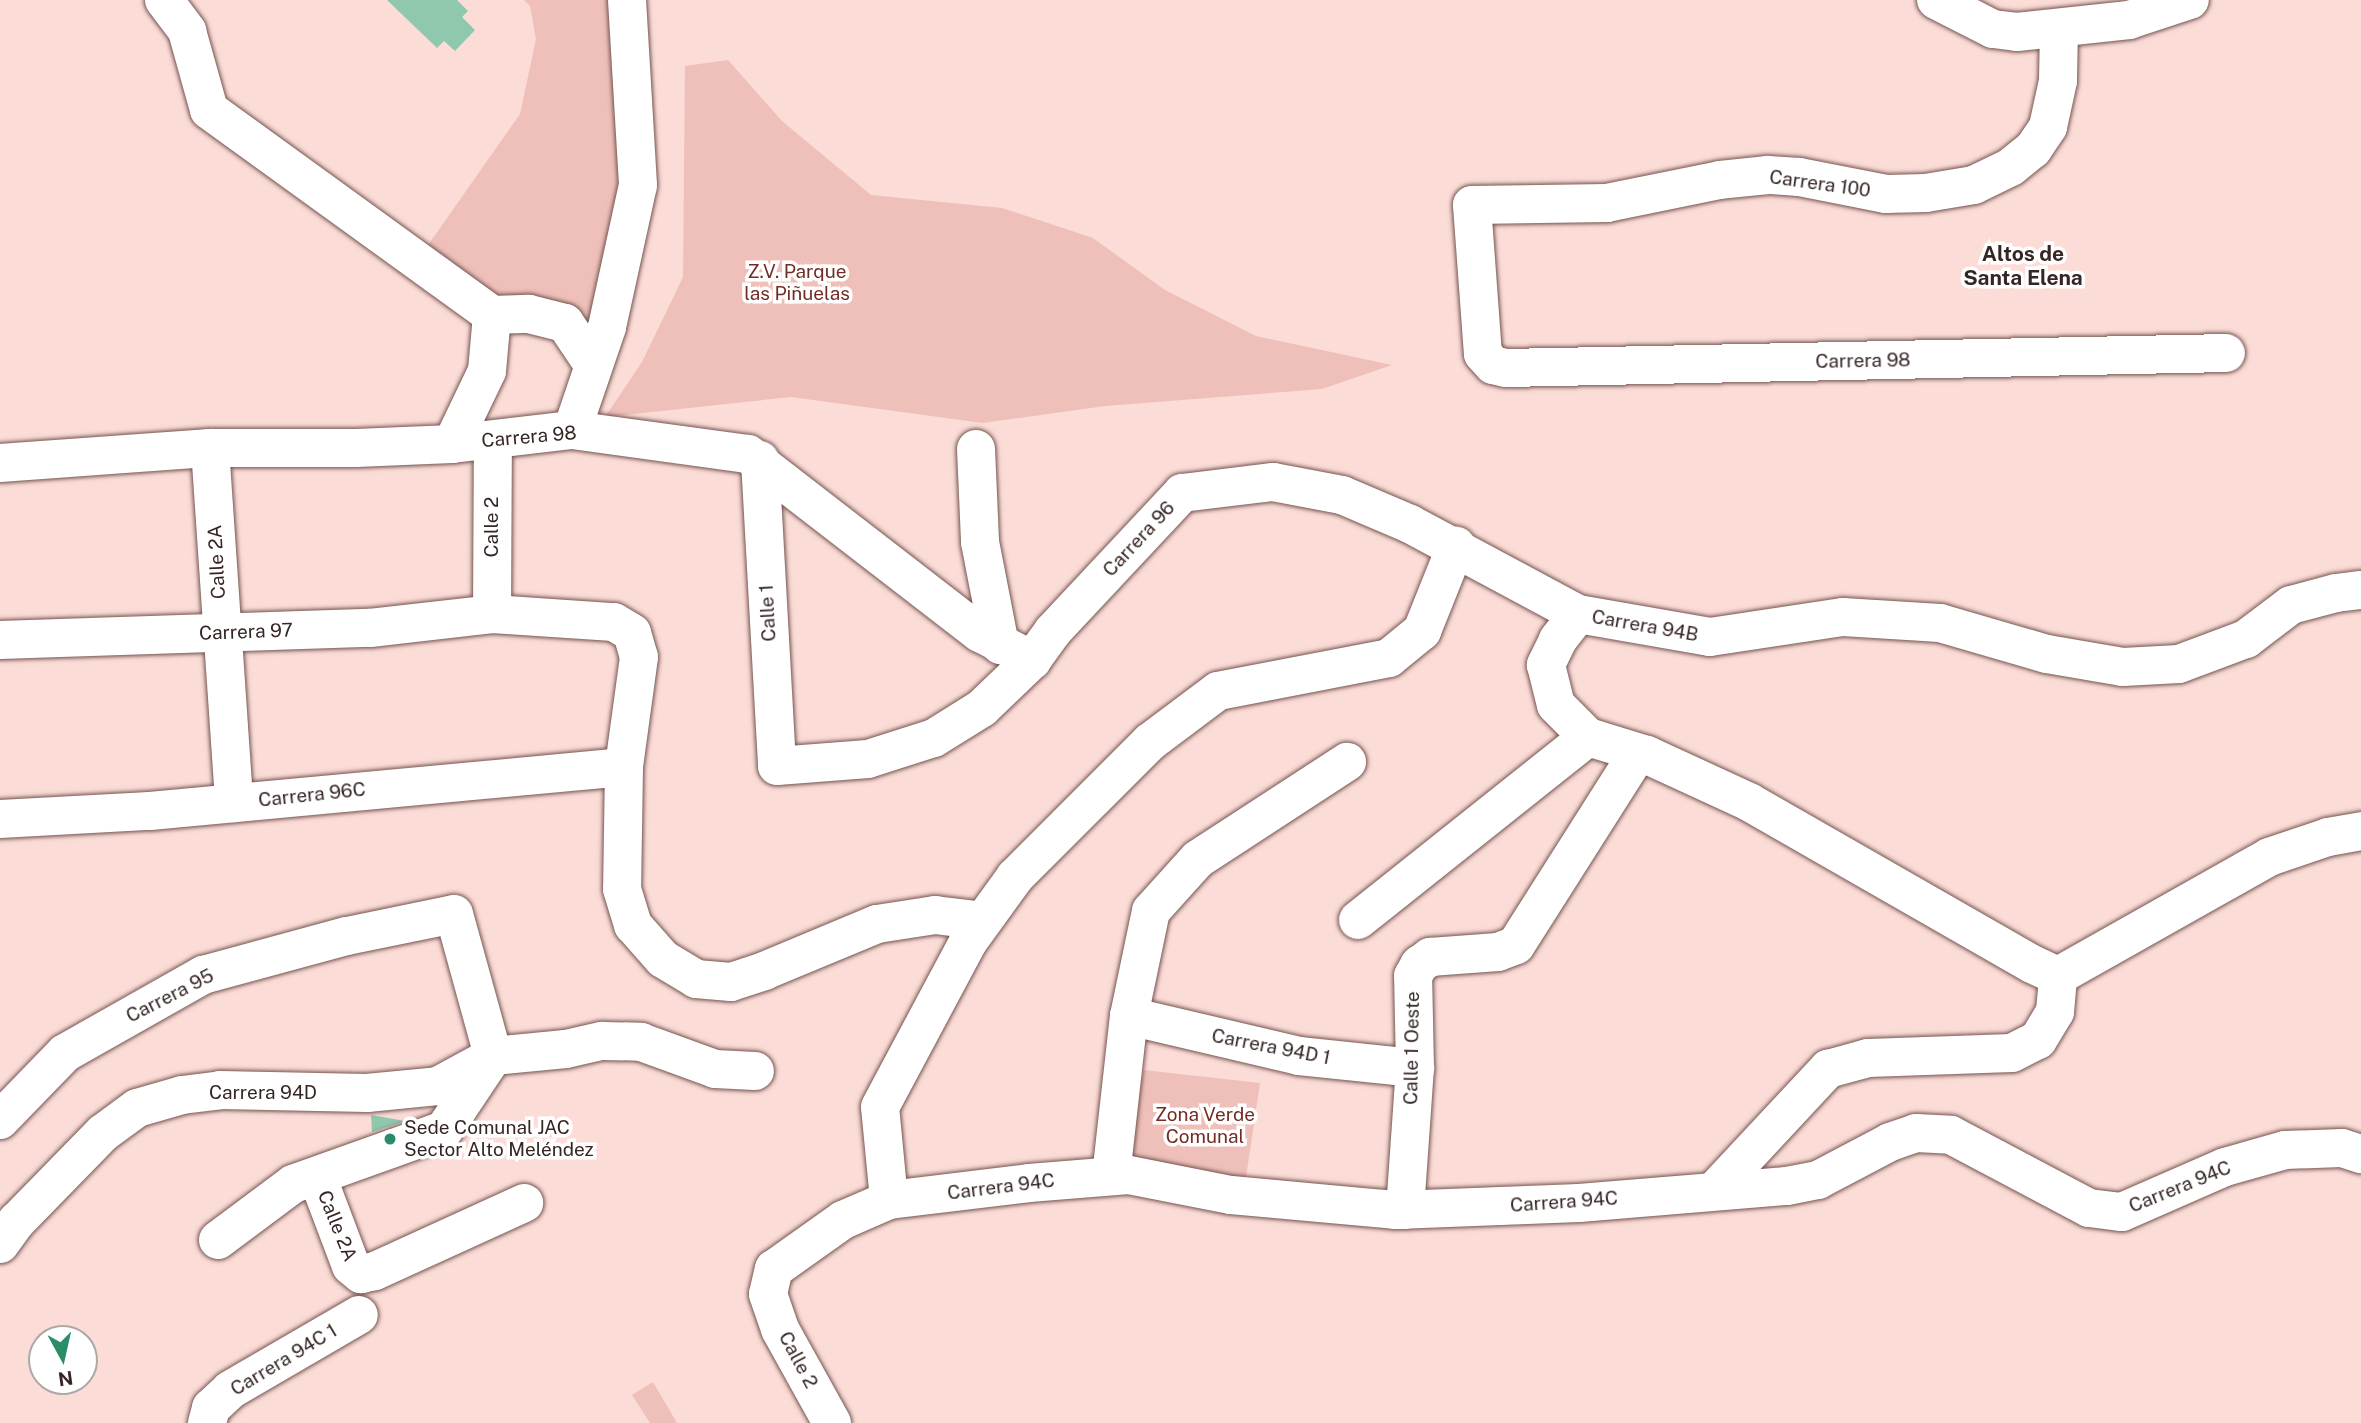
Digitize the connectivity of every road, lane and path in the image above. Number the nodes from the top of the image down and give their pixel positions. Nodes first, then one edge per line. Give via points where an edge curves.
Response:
1 (164, 0) edge
2 (627, 0) edge
3 (1936, 0) edge
4 (2190, 0) edge
5 (2059, 28) junction
6 (611, 310) junction
7 (492, 314) junction
8 (565, 323) junction
9 (2226, 353) dead end
10 (592, 363) junction
11 (1500, 367) joint
12 (572, 430) junction
13 (493, 440) junction
14 (452, 444) junction
15 (210, 448) junction
16 (976, 449) dead end
17 (760, 460) junction
18 (0, 463) edge
19 (1456, 546) junction
20 (2361, 590) edge
21 (492, 614) junction
22 (1578, 614) junction
23 (221, 633) junction
24 (0, 640) edge
25 (1016, 653) junction
26 (1588, 737) junction
27 (1638, 753) junction
28 (1346, 762) dead end
29 (777, 766) joint
30 (624, 767) junction
31 (234, 803) junction
32 (0, 819) edge
33 (2361, 831) edge
34 (1358, 920) dead end
35 (983, 921) junction
36 (2057, 975) junction
37 (1129, 1016) junction
38 (493, 1056) junction
39 (1415, 1068) junction
40 (755, 1071) dead end
41 (0, 1120) edge
42 (2361, 1154) edge
43 (317, 1175) junction
44 (1111, 1176) junction
45 (1716, 1190) junction
46 (889, 1200) junction
47 (524, 1203) dead end
48 (1405, 1210) junction
49 (218, 1240) dead end
50 (0, 1244) edge
51 (768, 1294) joint
52 (359, 1315) dead end
53 (209, 1416) edge
54 (832, 1423) edge

1 - 7 street via 187,31 209,110
2 - 6 street via 638,185
3 - 5 street via 1993,29
4 - 5 street via 2129,20
5 - 11 street, Carrera 100 via 2058,81 2048,127 2017,163 1974,185 1886,194 1768,175 1607,202 1472,205 1481,346 1487,361
6 - 8 street
6 - 10 street
7 - 8 street via 529,314
7 - 14 street via 487,371
8 - 10 street
9 - 11 street, Carrera 98
10 - 12 street
12 - 13 street, Carrera 98
12 - 17 street, Carrera 98 via 748,454
13 - 14 street, Carrera 98
13 - 21 street, Calle 2
14 - 15 street, Carrera 98
15 - 18 street, Carrera 98
15 - 23 street, Calle 2A
16 - 25 street via 980,542
17 - 25 street, Carrera 98 via 980,633
17 - 29 street, Calle 1
19 - 22 street, Carrera 96
19 - 25 street, Carrera 96 via 1342,495 1273,482 1182,493 1053,631
19 - 35 street via 1422,632 1389,658 1218,691 1140,752 1014,877
20 - 22 street, Carrera 94B via 2291,605 2246,639 2179,664 2123,667 2047,654 1940,623 1843,617 1710,637
21 - 23 street, Carrera 97 via 370,628
21 - 30 street, Carrera 97 via 614,622 632,633 639,657
22 - 26 street, Carrera 94B via 1546,665 1556,705
23 - 24 street, Carrera 97
23 - 31 street, Calle 2A
25 - 29 street, Carrera 96 via 982,708 934,738 868,759
26 - 27 street, Carrera 94B
26 - 34 street
27 - 36 street, Carrera 94B via 1749,802
27 - 39 street, Calle 1 Oeste via 1516,945 1498,952 1430,957 1419,965 1413,976
28 - 37 street via 1198,859 1151,911
30 - 31 street, Carrera 96C
30 - 35 street, Carrera 97 via 622,889 633,925 663,958 696,979 731,982 877,924 935,915
31 - 32 street, Carrera 96C
33 - 36 street via 2269,857
35 - 46 street via 880,1107
36 - 45 street via 2055,1012 2038,1040 2012,1053 1868,1058 1828,1069
37 - 39 street, Carrera 94D 1 via 1299,1056
37 - 44 street
38 - 40 street via 602,1041 641,1042 715,1069
38 - 41 street, Carrera 95 via 454,914 347,936 203,975 65,1053
38 - 43 street via 444,1130
38 - 50 street, Carrera 94D via 438,1086 367,1093 220,1090 137,1108 103,1133
39 - 48 street, Calle 1 Oeste
42 - 45 street, Carrera 94C via 2342,1148 2285,1150 2225,1167 2122,1212 2089,1208 1951,1135 1916,1133 1889,1142 1818,1180
43 - 47 street, Calle 2A via 351,1266 361,1274
43 - 49 street via 293,1184
44 - 46 street, Carrera 94C
44 - 48 street, Carrera 94C via 1129,1175 1231,1195
45 - 48 street, Carrera 94C via 1579,1203
46 - 51 street, Carrera 94C via 843,1220 774,1269
51 - 54 street, Calle 2 via 780,1329
52 - 53 street, Carrera 94C 1 via 230,1390

